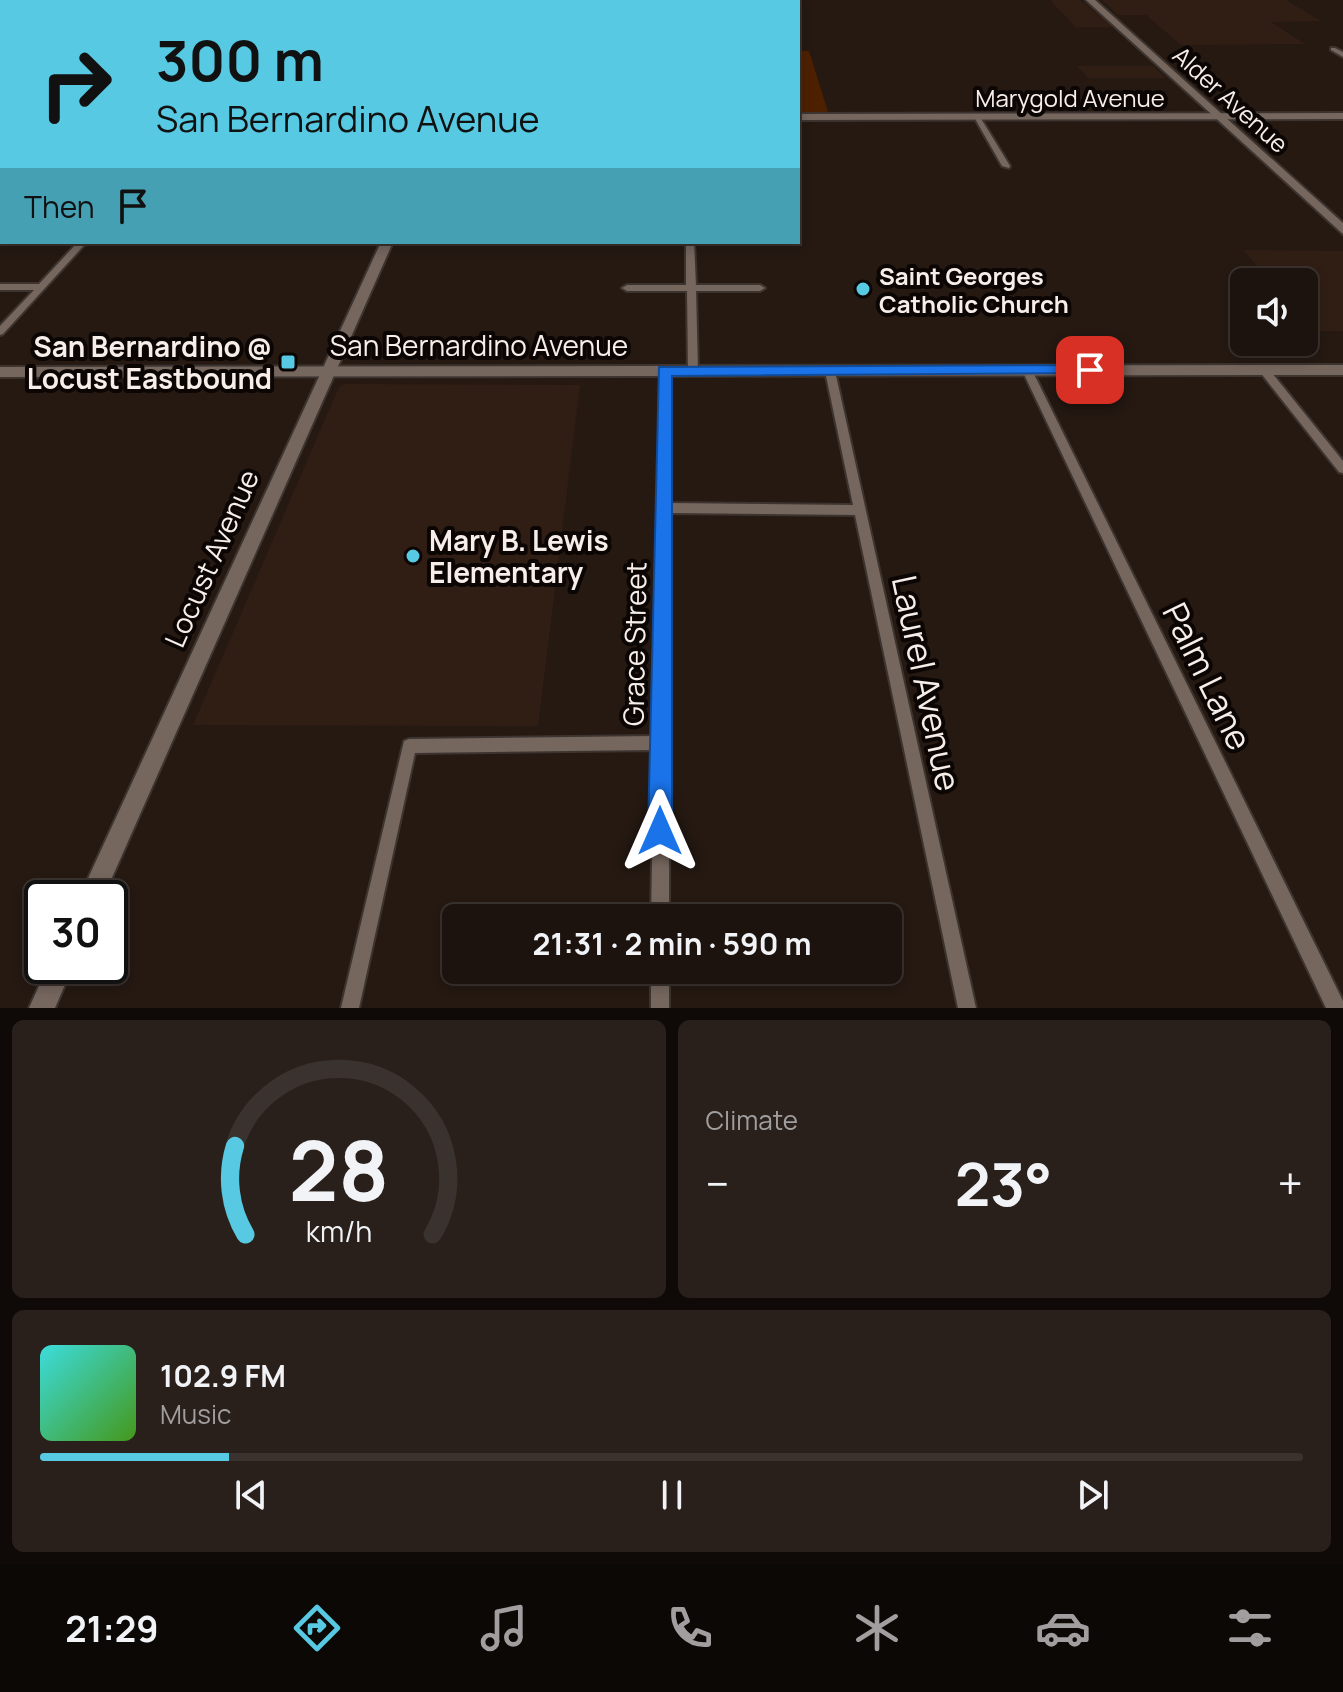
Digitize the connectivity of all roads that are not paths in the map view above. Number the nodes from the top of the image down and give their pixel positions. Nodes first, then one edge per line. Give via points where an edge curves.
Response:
1 (1090, 0) edge
2 (1333, 49) dead end
3 (1343, 55) edge
4 (1218, 116) junction
5 (1343, 116) edge
6 (800, 117) edge
7 (977, 117) junction
8 (1006, 166) dead end
9 (1343, 230) edge
10 (81, 244) edge
11 (386, 244) edge
12 (690, 244) edge
13 (0, 287) edge
14 (42, 287) junction
15 (627, 288) dead end
16 (760, 288) dead end
17 (692, 289) junction
18 (0, 332) edge
19 (1027, 370) junction
20 (1264, 370) junction
21 (1343, 370) edge
22 (327, 371) junction
23 (665, 371) junction
24 (693, 371) junction
25 (830, 371) junction
26 (0, 372) edge
27 (1343, 469) edge
28 (664, 508) junction
29 (859, 510) junction
30 (660, 743) junction
31 (99, 880) edge
32 (660, 904) edge
33 (53, 984) edge
34 (660, 984) edge
35 (42, 1008) edge
36 (350, 1008) edge
37 (660, 1008) edge
38 (967, 1008) edge
39 (1336, 1008) edge

1 - 4 main road, Alder Avenue
2 - 3 street
4 - 5 street, Marygold Avenue
4 - 7 street, Marygold Avenue
4 - 9 main road, Alder Avenue
6 - 7 street, Marygold Avenue
7 - 8 street
10 - 14 street
11 - 22 street, Locust Avenue
12 - 17 street
13 - 14 street
14 - 18 street
15 - 17 street
16 - 17 street
17 - 24 street
19 - 20 main road, San Bernardino Avenue
19 - 25 main road, San Bernardino Avenue
19 - 39 street, Palm Lane
20 - 21 main road, San Bernardino Avenue
20 - 27 street
22 - 23 main road, San Bernardino Avenue
22 - 26 main road, San Bernardino Avenue
22 - 31 street, Locust Avenue
23 - 24 main road, San Bernardino Avenue
23 - 28 street, Grace Street
24 - 25 main road, San Bernardino Avenue
25 - 29 street, Laurel Avenue
28 - 29 street
28 - 30 street, Grace Street
29 - 38 street, Laurel Avenue
30 - 32 street, Grace Street
30 - 36 street via 409,746
33 - 35 street
34 - 37 street

